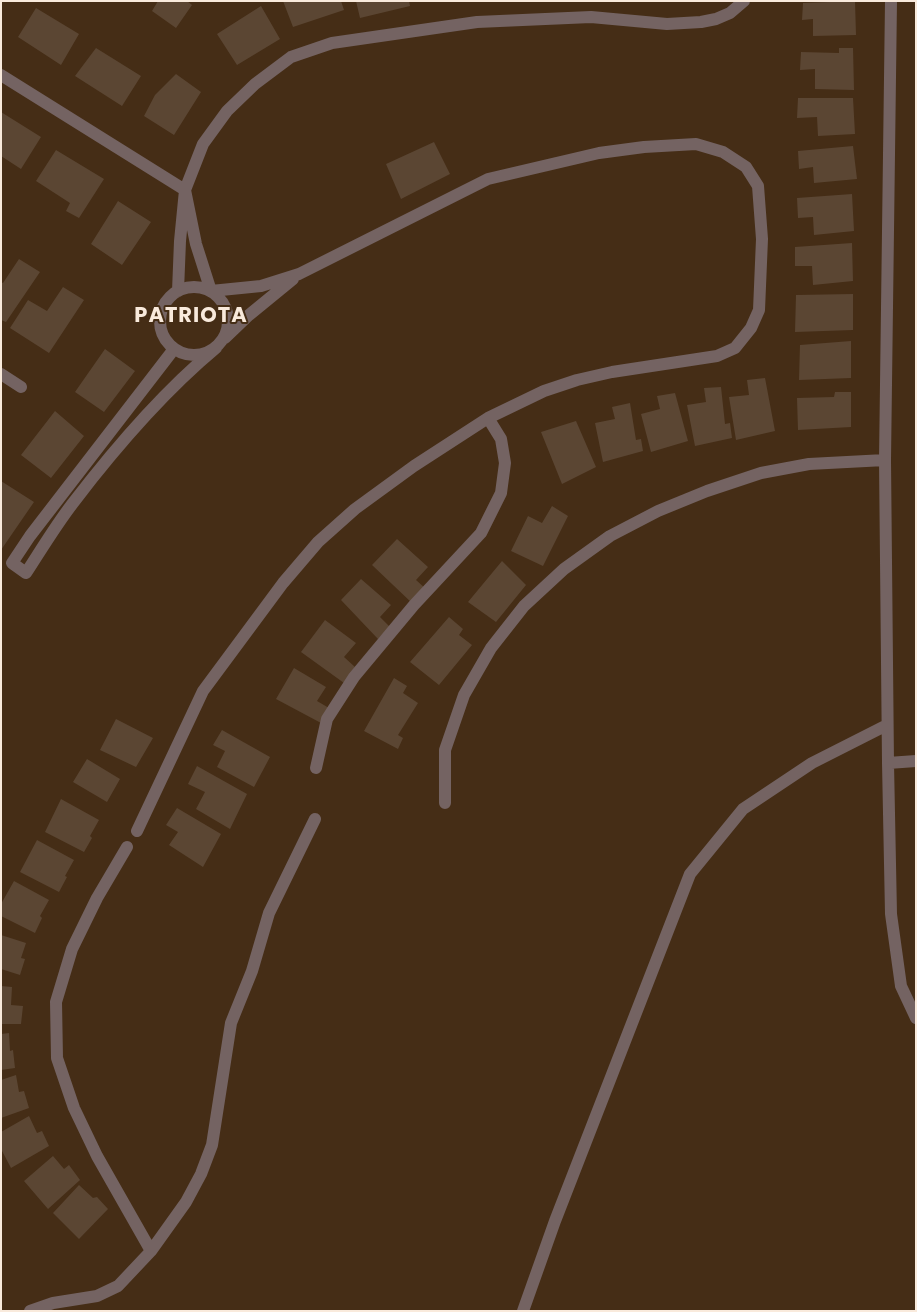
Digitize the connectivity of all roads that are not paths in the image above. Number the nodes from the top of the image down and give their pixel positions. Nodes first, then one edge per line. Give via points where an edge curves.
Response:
1 (744, 1) edge
2 (891, 1) edge
3 (1, 74) edge
4 (185, 190) junction
5 (299, 274) junction
6 (178, 291) junction
7 (211, 291) junction
8 (219, 344) junction
9 (174, 349) junction
10 (1, 374) edge
11 (22, 387) dead end
12 (488, 418) junction
13 (885, 460) junction
14 (887, 725) junction
15 (916, 761) edge
16 (888, 763) junction
17 (316, 768) dead end
18 (445, 803) dead end
19 (315, 819) dead end
20 (137, 831) dead end
21 (127, 847) dead end
22 (916, 1018) edge
23 (151, 1251) junction
24 (30, 1311) edge
25 (523, 1311) edge

1 - 4 street via 730,13 701,22 667,24 591,17 477,22 332,43 291,57 255,84 227,111 203,144
2 - 13 street
3 - 4 street
4 - 6 street
4 - 7 street via 196,244
5 - 7 street via 261,286
5 - 8 street via 248,315
5 - 12 street via 488,179 599,153 696,144 723,152 746,167 758,186 762,239 759,310 751,328 735,348 698,360 577,380 544,391
6 - 7 street via 201,287
6 - 9 street via 168,298 160,319 166,341
7 - 8 street via 220,298 228,318 228,330
8 - 9 street via 206,354 195,356
8 - 9 street via 192,368 126,439 72,504 26,573 12,563
10 - 11 street
12 - 17 street via 500,439 505,464 501,492 481,533 414,605 354,677 327,719
12 - 20 street via 355,509 318,542 283,583 203,691
13 - 14 street
13 - 18 street via 808,464 760,473 658,510 610,536 564,569 524,606 491,648 464,695 445,750
14 - 16 street
14 - 25 street via 812,763 743,808 690,874
15 - 16 street
16 - 22 street via 891,914 901,986
19 - 23 street via 269,913 252,971 231,1023 212,1145 186,1202
21 - 23 street via 96,898 72,949 56,1002 57,1058 74,1108 97,1156
23 - 24 street via 118,1286 97,1296 53,1303

